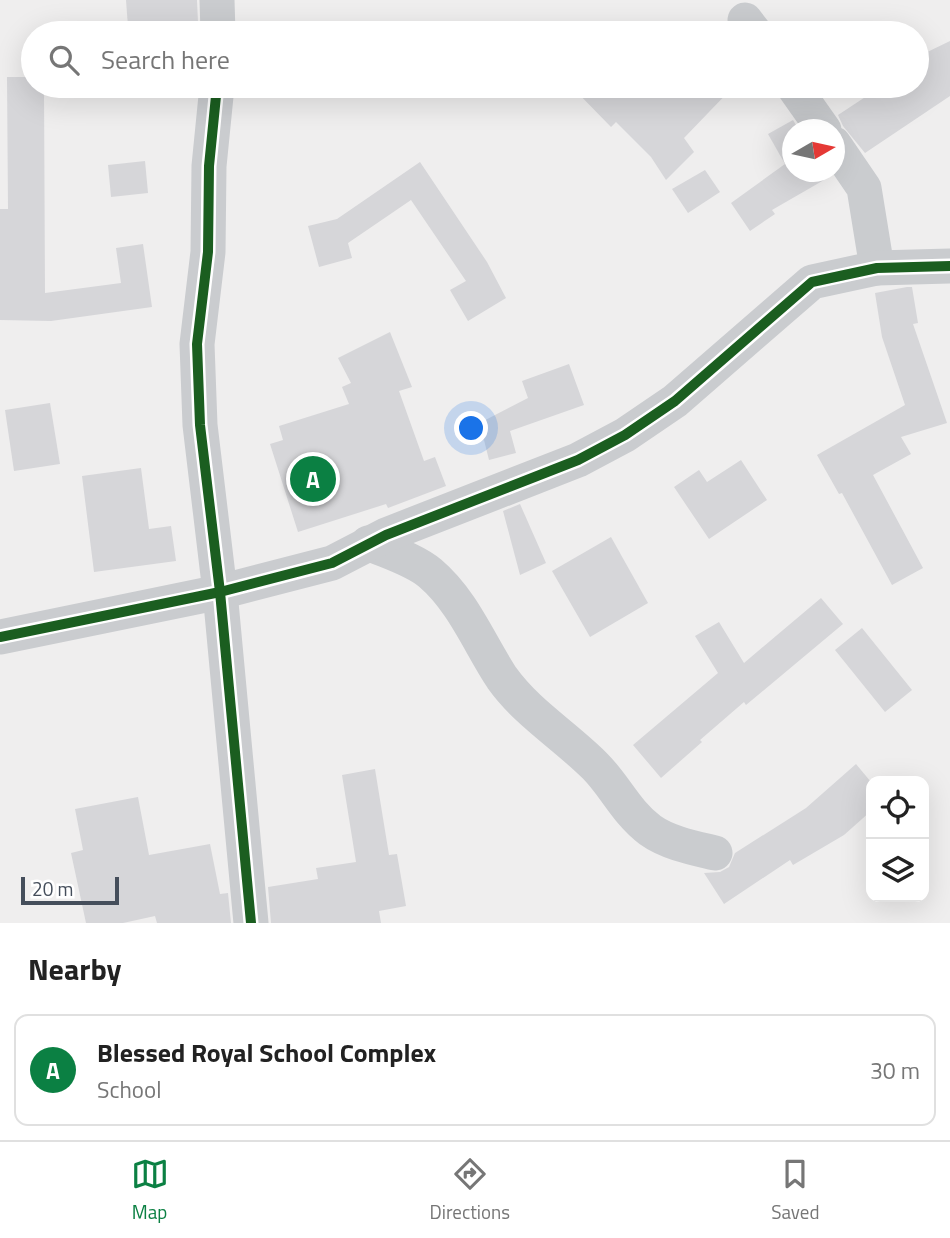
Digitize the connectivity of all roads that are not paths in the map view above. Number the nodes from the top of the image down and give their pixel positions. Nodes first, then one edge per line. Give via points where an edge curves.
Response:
1 (217, 0) edge
2 (218, 21) edge
3 (217, 98) edge
4 (801, 98) edge
5 (816, 119) edge
6 (845, 159) edge
7 (950, 266) edge
8 (877, 268) junction
9 (368, 543) junction
10 (220, 592) junction
11 (0, 637) edge
12 (715, 853) dead end
13 (251, 923) edge

1 - 2 street
3 - 10 street via 209,166 208,252 197,344 200,425
4 - 5 street
6 - 8 street via 864,188
7 - 8 street
8 - 9 street via 812,282 675,401 625,435 578,460
9 - 10 street via 332,563
9 - 12 street via 430,572 480,638 502,678 527,708 597,768 627,809 652,831 684,846
10 - 11 street
10 - 13 street

